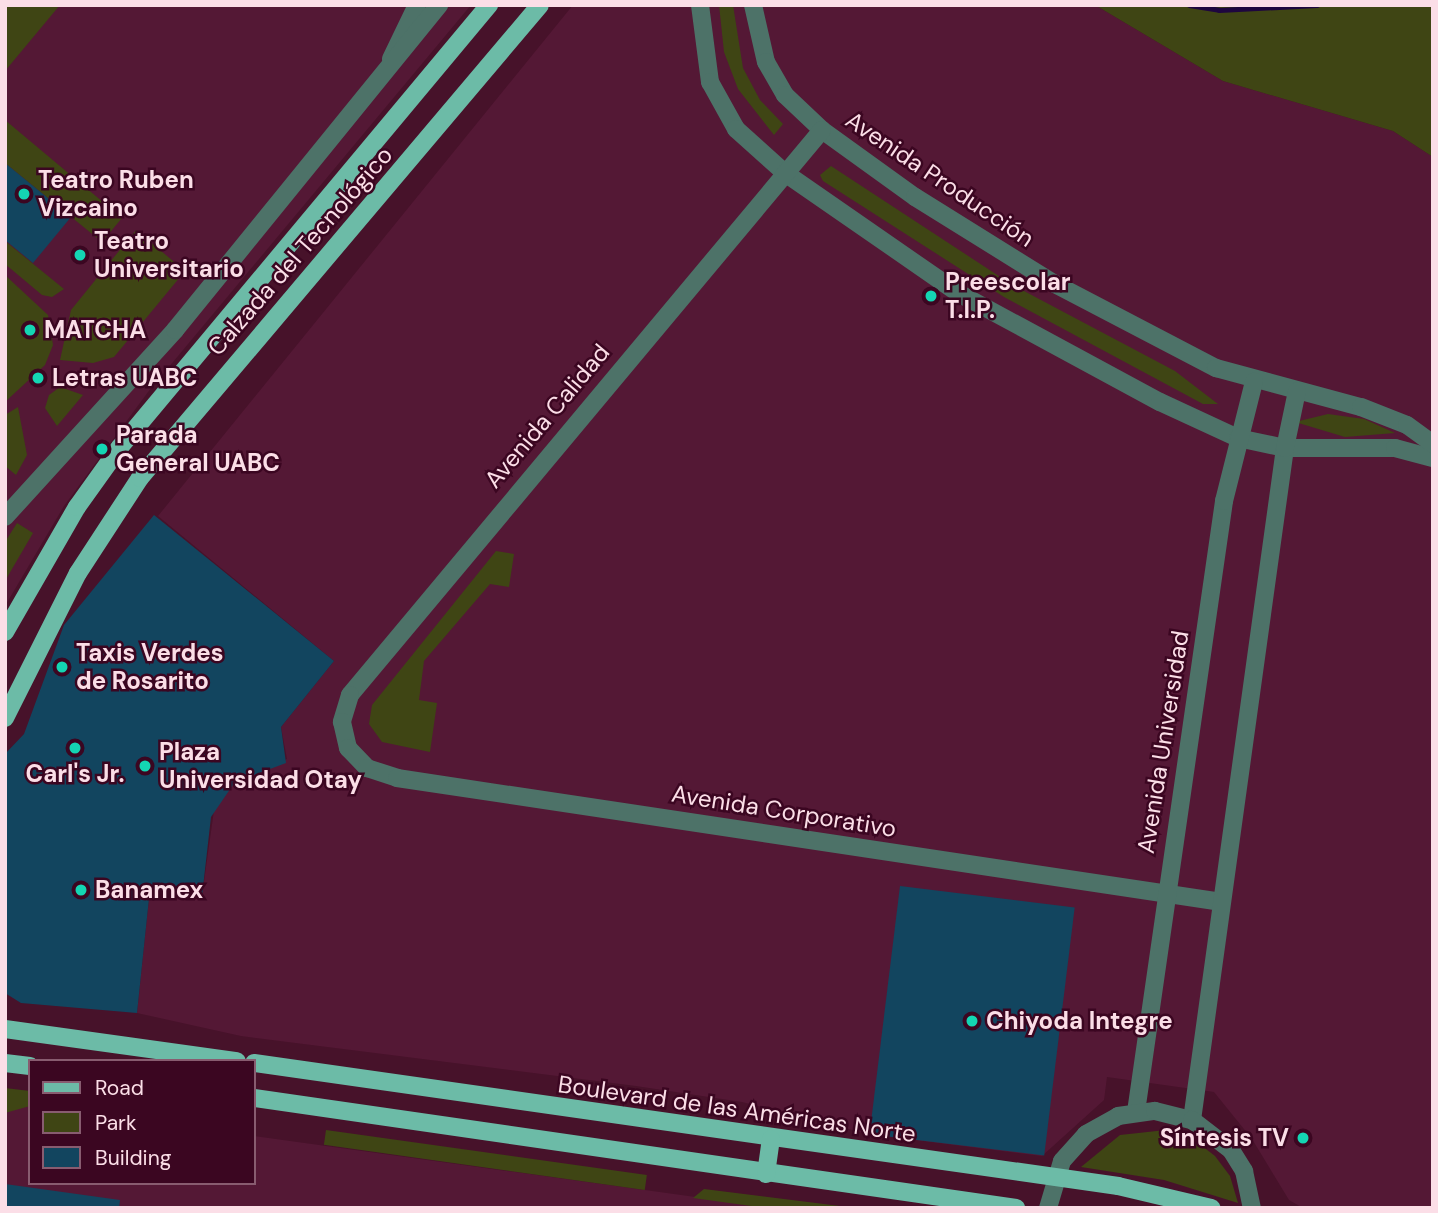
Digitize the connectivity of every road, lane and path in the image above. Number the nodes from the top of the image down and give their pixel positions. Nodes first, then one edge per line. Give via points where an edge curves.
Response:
1 (417, 5) edge
2 (439, 5) edge
3 (489, 5) edge
4 (540, 5) edge
5 (700, 5) edge
6 (753, 5) edge
7 (387, 74) junction
8 (822, 130) junction
9 (785, 173) junction
10 (1254, 382) junction
11 (1297, 391) junction
12 (1238, 438) junction
13 (1433, 444) edge
14 (1285, 447) junction
15 (1433, 458) edge
16 (5, 517) edge
17 (5, 632) edge
18 (5, 718) edge
19 (348, 748) joint
20 (1165, 894) junction
21 (1222, 902) junction
22 (10, 1026) edge
23 (224, 1059) edge
24 (5, 1063) edge
25 (256, 1063) edge
26 (28, 1066) edge
27 (256, 1098) edge
28 (1136, 1112) junction
29 (1192, 1120) junction
30 (771, 1139) junction
31 (766, 1174) junction
32 (1054, 1177) junction
33 (1016, 1208) edge
34 (1048, 1208) edge
35 (1211, 1208) edge
36 (1252, 1208) edge

1 - 7 street
2 - 7 street
3 - 17 main road, Calzada del Tecnológico via 120,447 77,507
4 - 18 main road, Calzada del Tecnológico via 140,478 78,573
5 - 9 street via 704,59 720,106 755,149
6 - 8 street, Avenida Producción via 773,77
7 - 16 street via 175,330
8 - 9 street, Avenida Calidad
8 - 10 street, Avenida Producción via 915,197 1055,284 1216,368
9 - 12 street via 960,294 1192,419
9 - 19 street, Avenida Calidad via 350,695 342,722
10 - 11 street, Avenida Producción
10 - 12 street, Avenida Universidad
11 - 13 street, Avenida Producción via 1384,415
11 - 14 street
12 - 14 street
12 - 20 street, Avenida Universidad
14 - 15 street via 1373,446
14 - 21 street
19 - 20 street, Avenida Corporativo via 367,768 397,778
20 - 21 street, Avenida Corporativo
20 - 28 street, Avenida Universidad
21 - 29 street
22 - 23 main road
24 - 26 main road
25 - 30 main road, Boulevard de las Américas Norte
27 - 31 main road
28 - 29 street
28 - 32 street via 1086,1133
29 - 36 street via 1231,1150 1244,1171
30 - 31 main road
30 - 32 main road, Boulevard de las Américas Norte
31 - 33 main road
32 - 34 street
32 - 35 main road, Boulevard de las Américas Norte

